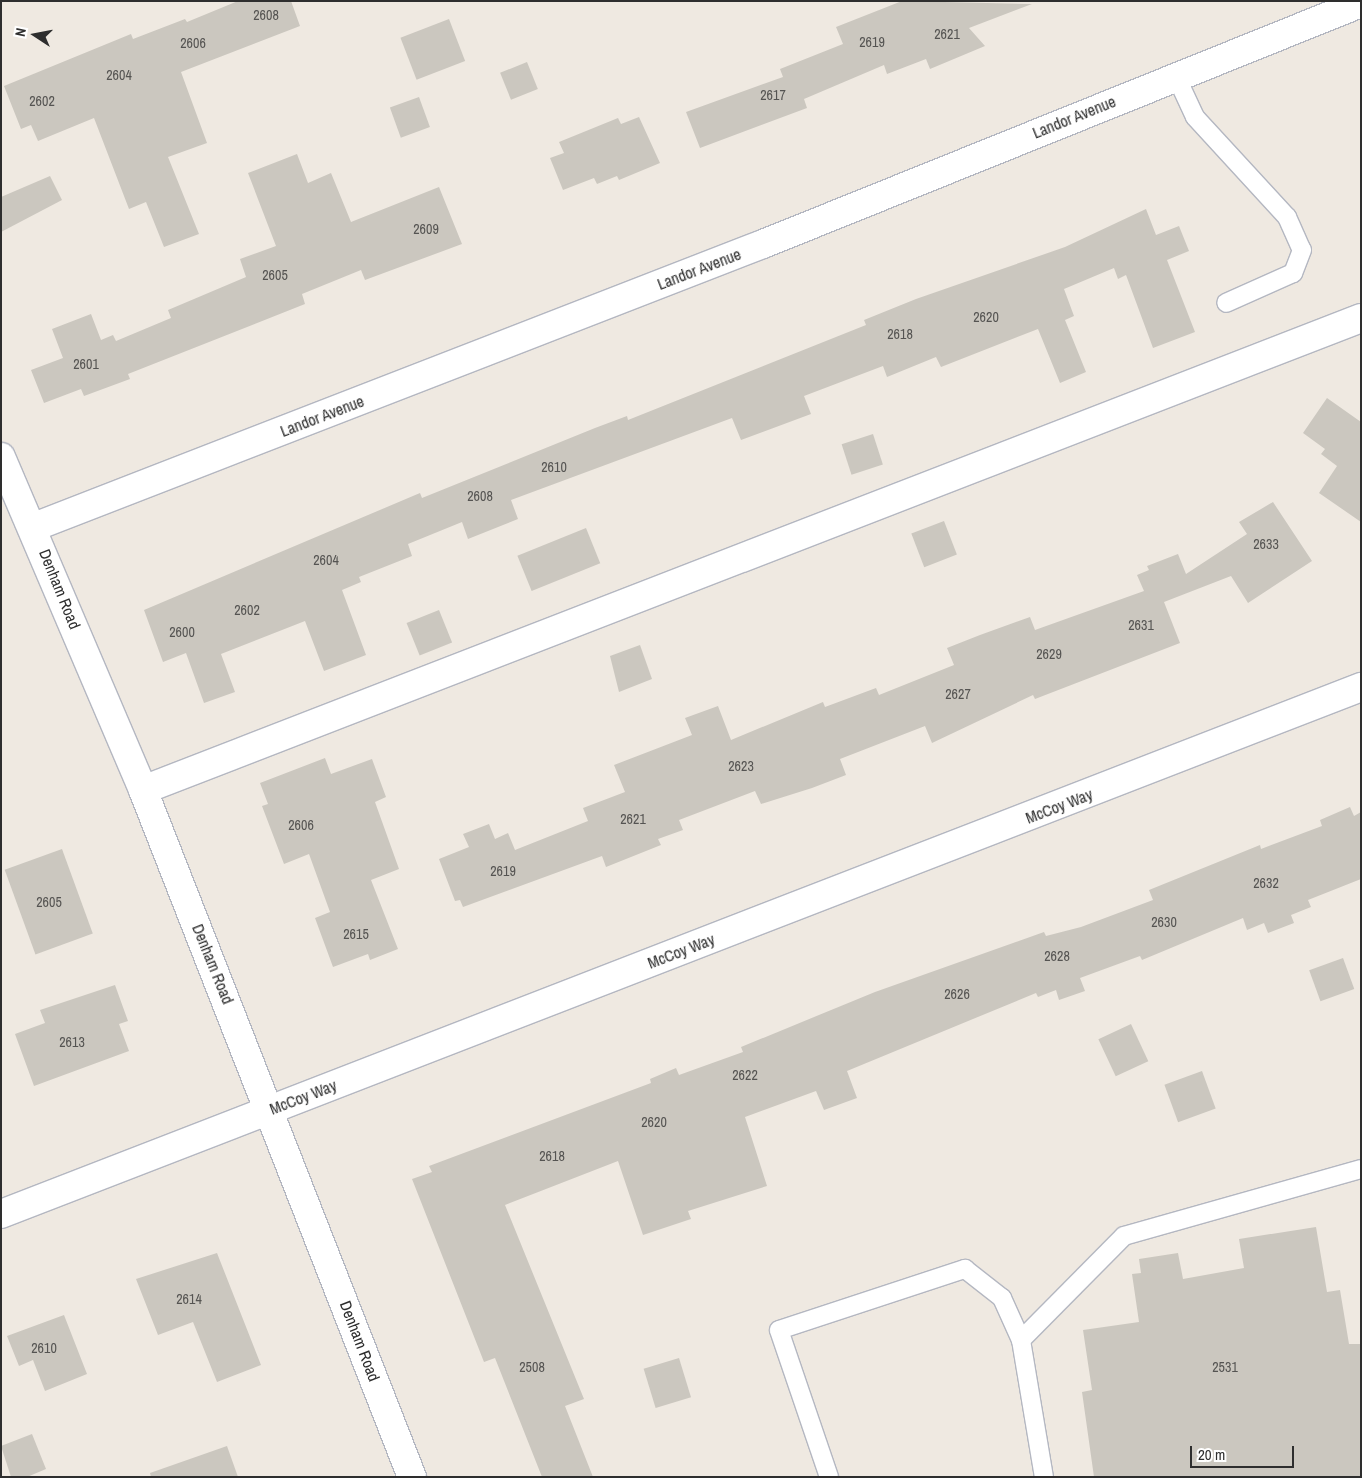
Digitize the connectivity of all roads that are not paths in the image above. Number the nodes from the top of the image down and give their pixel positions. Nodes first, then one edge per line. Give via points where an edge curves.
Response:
1 (1361, 3) edge
2 (1176, 76) junction
3 (1226, 303) dead end
4 (1361, 318) edge
5 (1, 457) edge
6 (34, 527) junction
7 (1361, 688) edge
8 (143, 790) junction
9 (271, 1110) junction
10 (1361, 1169) edge
11 (1, 1214) edge
12 (1021, 1340) junction
13 (412, 1477) edge
14 (829, 1477) edge
15 (1044, 1477) edge

1 - 2 street, Landor Avenue
2 - 3 lane via 1195,117 1287,217 1302,250 1293,273
2 - 6 street, Landor Avenue via 763,244
4 - 8 street
5 - 6 street, Denham Road
6 - 8 street, Denham Road
7 - 9 street, McCoy Way
8 - 9 street, Denham Road
9 - 11 street, McCoy Way
9 - 13 street, Denham Road
10 - 12 lane via 1124,1236
12 - 14 lane via 1002,1298 965,1269 779,1330
12 - 15 lane

